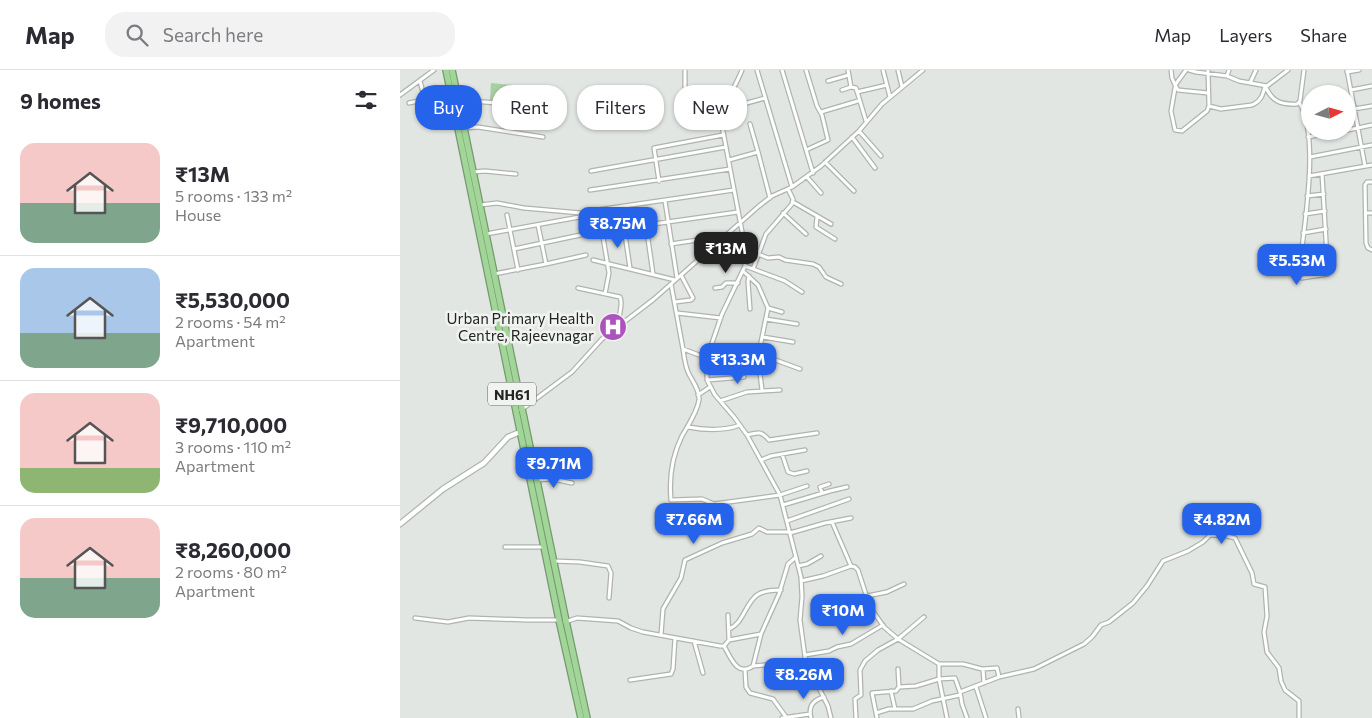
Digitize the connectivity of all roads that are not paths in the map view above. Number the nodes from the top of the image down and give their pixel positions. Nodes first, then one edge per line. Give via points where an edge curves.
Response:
1 (434, 70) edge
2 (446, 70) edge
3 (452, 70) edge
4 (685, 70) edge
5 (742, 70) edge
6 (757, 70) edge
7 (782, 70) edge
8 (806, 70) edge
9 (848, 70) edge
10 (883, 70) edge
11 (898, 70) edge
12 (923, 70) edge
13 (1171, 70) edge
14 (1187, 70) edge
15 (1229, 70) edge
16 (1256, 70) edge
17 (1288, 70) edge
18 (1304, 70) edge
19 (1359, 70) edge
20 (1347, 71) edge
21 (1208, 72) edge
22 (849, 75) junction
23 (1227, 76) junction
24 (420, 81) junction
25 (828, 81) dead end
26 (1250, 82) junction
27 (421, 85) edge
28 (449, 85) edge
29 (455, 85) edge
30 (685, 85) edge
31 (734, 85) edge
32 (887, 85) junction
33 (1349, 85) edge
34 (1175, 86) junction
35 (1265, 86) junction
36 (1372, 86) edge
37 (851, 87) junction
38 (902, 87) junction
39 (1356, 89) edge
40 (842, 90) dead end
41 (857, 92) junction
42 (1208, 93) junction
43 (400, 95) edge
44 (890, 97) junction
45 (765, 98) junction
46 (858, 101) junction
47 (415, 102) edge
48 (1299, 102) junction
49 (409, 103) dead end
50 (747, 103) edge
51 (1301, 105) edge
52 (1209, 106) junction
53 (1372, 106) edge
54 (1356, 109) edge
55 (821, 112) junction
56 (1356, 118) edge
57 (866, 122) junction
58 (750, 124) dead end
59 (1372, 126) edge
60 (482, 128) edge
61 (1358, 128) junction
62 (459, 130) edge
63 (464, 130) edge
64 (723, 130) edge
65 (859, 131) junction
66 (723, 135) junction
67 (543, 137) dead end
68 (852, 137) junction
69 (1308, 140) edge
70 (1372, 145) edge
71 (726, 147) junction
72 (1361, 147) junction
73 (806, 150) junction
74 (758, 152) junction
75 (881, 156) dead end
76 (1310, 157) junction
77 (656, 159) junction
78 (728, 160) junction
79 (825, 162) junction
80 (1372, 165) edge
81 (1365, 166) junction
82 (875, 168) dead end
83 (730, 169) junction
84 (591, 171) dead end
85 (473, 172) junction
86 (813, 173) junction
87 (516, 174) dead end
88 (1322, 174) junction
89 (807, 176) junction
90 (1308, 176) junction
91 (659, 181) junction
92 (1372, 182) edge
93 (790, 188) junction
94 (590, 190) dead end
95 (734, 190) junction
96 (854, 191) dead end
97 (820, 192) dead end
98 (1324, 194) junction
99 (1307, 196) junction
100 (770, 198) junction
101 (665, 201) junction
102 (793, 202) junction
103 (480, 205) junction
104 (590, 211) dead end
105 (1325, 211) junction
106 (738, 212) junction
107 (783, 213) junction
108 (1366, 213) junction
109 (1372, 213) edge
110 (1305, 214) junction
111 (507, 215) dead end
112 (585, 216) junction
113 (817, 217) junction
114 (668, 222) junction
115 (740, 222) junction
116 (831, 224) dead end
117 (538, 225) junction
118 (646, 225) junction
119 (624, 228) junction
120 (1326, 229) junction
121 (511, 230) junction
122 (602, 231) junction
123 (1303, 233) junction
124 (486, 234) junction
125 (588, 234) junction
126 (806, 234) dead end
127 (717, 237) dead end
128 (835, 239) dead end
129 (541, 243) junction
130 (671, 244) junction
131 (1327, 247) junction
132 (514, 249) junction
133 (1372, 250) edge
134 (1301, 252) junction
135 (758, 254) junction
136 (586, 255) dead end
137 (593, 260) dead end
138 (607, 263) junction
139 (546, 264) junction
140 (1328, 264) junction
141 (745, 266) junction
142 (630, 268) junction
143 (753, 269) junction
144 (518, 270) junction
145 (1300, 270) junction
146 (744, 272) junction
147 (494, 274) junction
148 (653, 274) junction
149 (681, 275) junction
150 (749, 276) junction
151 (676, 280) junction
152 (671, 284) junction
153 (738, 284) junction
154 (842, 284) dead end
155 (578, 288) dead end
156 (715, 288) dead end
157 (802, 292) dead end
158 (605, 294) junction
159 (675, 302) junction
160 (768, 308) junction
161 (750, 309) dead end
162 (782, 312) dead end
163 (677, 313) junction
164 (721, 318) junction
165 (766, 319) junction
166 (620, 324) junction
167 (797, 324) dead end
168 (762, 337) junction
169 (793, 342) dead end
170 (683, 348) junction
171 (759, 357) junction
172 (707, 359) junction
173 (759, 365) junction
174 (800, 369) dead end
175 (744, 377) dead end
176 (707, 380) junction
177 (710, 387) junction
178 (762, 390) junction
179 (780, 390) dead end
180 (698, 395) junction
181 (720, 401) junction
182 (519, 411) junction
183 (740, 425) junction
184 (688, 427) junction
185 (520, 432) junction
186 (818, 433) dead end
187 (747, 435) junction
188 (806, 450) dead end
189 (782, 454) junction
190 (761, 460) junction
191 (807, 471) dead end
192 (537, 480) junction
193 (572, 483) dead end
194 (829, 484) dead end
195 (807, 486) dead end
196 (847, 487) dead end
197 (822, 493) junction
198 (780, 494) junction
199 (849, 499) dead end
200 (783, 505) junction
201 (851, 518) dead end
202 (787, 521) junction
203 (832, 522) junction
204 (400, 524) edge
205 (790, 532) junction
206 (505, 547) dead end
207 (544, 547) junction
208 (821, 556) dead end
209 (796, 557) junction
210 (553, 561) junction
211 (798, 566) junction
212 (851, 566) junction
213 (801, 581) junction
214 (904, 584) dead end
215 (780, 590) junction
216 (867, 596) junction
217 (608, 598) dead end
218 (728, 615) dead end
219 (924, 616) dead end
220 (415, 618) dead end
221 (561, 621) junction
222 (882, 625) junction
223 (729, 629) junction
224 (761, 634) junction
225 (661, 635) junction
226 (675, 638) junction
227 (898, 639) junction
228 (729, 640) junction
229 (694, 642) junction
230 (724, 646) junction
231 (805, 655) junction
232 (806, 661) junction
233 (939, 664) junction
234 (753, 666) junction
235 (898, 669) dead end
236 (983, 669) junction
237 (745, 670) junction
238 (703, 673) dead end
239 (999, 677) junction
240 (939, 679) junction
241 (630, 680) dead end
242 (984, 684) junction
243 (899, 687) junction
244 (976, 687) junction
245 (891, 691) junction
246 (960, 693) junction
247 (824, 698) junction
248 (943, 699) junction
249 (895, 709) junction
250 (1018, 709) dead end
251 (876, 713) junction
252 (810, 716) edge
253 (581, 718) edge
254 (587, 718) edge
255 (784, 718) edge
256 (831, 718) edge
257 (856, 718) edge
258 (877, 718) edge
259 (947, 718) edge
260 (967, 718) edge
261 (986, 718) edge
262 (1019, 718) edge
263 (1300, 718) edge

1 - 24 street
2 - 28 highway, NH61
3 - 29 highway, NH61
4 - 30 street
5 - 31 street
6 - 45 street
7 - 73 street
8 - 55 street
9 - 22 street
10 - 32 street
11 - 38 street
12 - 38 street
13 - 34 street
14 - 21 street
14 - 34 street
15 - 23 street
16 - 26 street
17 - 35 street
18 - 48 street
19 - 20 street
20 - 33 street
21 - 23 street
21 - 42 street
22 - 25 street
22 - 37 street
23 - 26 street
24 - 27 street
24 - 43 street
26 - 35 street
32 - 41 street
32 - 44 street
34 - 42 street via 1178,90 1192,93
34 - 52 street via 1171,109 1175,131 1186,129
35 - 48 street via 1276,102
35 - 52 street via 1262,96 1252,105 1221,109
36 - 39 street
37 - 40 street
37 - 41 street
38 - 44 street
41 - 46 street
42 - 52 street
44 - 57 street
45 - 50 street
45 - 93 street
46 - 55 street
46 - 57 street
47 - 49 street
48 - 51 street
53 - 54 street
55 - 73 street via 828,140
56 - 61 street
57 - 65 street
58 - 74 street
59 - 61 street
60 - 67 street
61 - 72 street
62 - 182 highway, NH61
63 - 85 highway, NH61
64 - 66 street
65 - 68 street
65 - 75 street
66 - 71 street
66 - 77 street via 654,147
68 - 79 street
68 - 82 street
69 - 76 street
70 - 72 street
71 - 77 street
71 - 78 street
72 - 76 street
72 - 81 street
73 - 86 street
74 - 78 street
74 - 100 street
76 - 90 street
77 - 84 street
77 - 91 street
78 - 83 street
79 - 86 street
79 - 96 street
80 - 81 street
81 - 88 street
83 - 91 street
83 - 95 street
85 - 87 street
85 - 103 highway, NH61
86 - 89 street
88 - 90 street
88 - 98 street
89 - 93 street
89 - 97 street
90 - 99 street
91 - 94 street
92 - 108 street via 1365,184
93 - 100 street
93 - 102 street
95 - 101 street
95 - 106 street
98 - 99 street
98 - 105 street
99 - 110 street
100 - 115 street
101 - 104 street
101 - 114 street
102 - 107 street
102 - 113 street
103 - 112 street via 497,203
103 - 124 highway, NH61
105 - 110 street
105 - 120 street
106 - 114 street
106 - 115 street
107 - 126 street
107 - 135 street via 766,234
108 - 109 street
108 - 133 street via 1366,243
110 - 123 street
111 - 121 street
112 - 117 street
112 - 125 street
113 - 116 street
113 - 128 street via 816,227
114 - 118 street
114 - 130 street
115 - 141 street
115 - 149 street
117 - 121 street
117 - 129 street
118 - 119 street
118 - 148 street
119 - 122 street
119 - 142 street
120 - 123 street
120 - 131 street
121 - 124 street
121 - 132 street
122 - 125 street
122 - 138 street
123 - 134 street
124 - 147 highway, NH61
125 - 129 street
127 - 130 street
129 - 132 street
129 - 139 street
130 - 151 street
131 - 134 street
131 - 140 street
132 - 144 street
134 - 145 street
135 - 143 street
135 - 154 street via 813,264
136 - 139 street
137 - 138 street
138 - 142 street
138 - 158 street via 609,277
139 - 144 street
140 - 145 street
140 - 145 street via 1325,276 1302,278
141 - 143 street
141 - 146 street
142 - 148 street
143 - 157 street via 785,281
144 - 147 street
146 - 150 street
146 - 153 street
147 - 182 highway, NH61
148 - 151 street
149 - 151 street
149 - 159 street via 692,298
150 - 160 street via 758,285
150 - 161 street
151 - 152 street
152 - 159 street
152 - 166 street
153 - 156 street via 726,283
153 - 164 street
155 - 158 street
158 - 166 street via 621,299
159 - 163 street
160 - 162 street
160 - 165 street
163 - 164 street
163 - 170 street
164 - 172 street
165 - 167 street
165 - 168 street
166 - 182 street via 572,372
168 - 169 street
168 - 171 street
170 - 172 street
170 - 180 street via 686,367
171 - 173 street
171 - 174 street
172 - 173 street
172 - 176 street
173 - 178 street
175 - 176 street
176 - 177 street
177 - 180 street
177 - 181 street
178 - 179 street
178 - 181 street
180 - 184 street via 696,411
181 - 183 street
182 - 185 highway, NH61
182 - 192 highway, NH61
183 - 184 street via 706,430
183 - 187 street
184 - 198 street via 672,468 671,500 702,500 714,504
185 - 204 street via 508,437 484,463 443,489
185 - 207 highway, NH61
186 - 187 street via 772,441 761,433
187 - 190 street
188 - 189 street
189 - 190 street
189 - 191 street via 788,472
190 - 198 street
192 - 193 street
192 - 210 highway, NH61
194 - 197 street via 820,487
195 - 198 street
196 - 197 street
197 - 200 street
198 - 200 street
199 - 202 street
200 - 202 street
201 - 203 street
202 - 205 street
203 - 205 street
203 - 212 street
205 - 209 street
205 - 225 street via 767,532 759,528 752,534 685,560 681,578 663,609
206 - 207 street
207 - 221 highway, NH61
208 - 211 street
209 - 211 street
209 - 215 street via 788,564
210 - 217 street via 608,566 611,573
210 - 221 highway, NH61
211 - 213 street
212 - 213 street
212 - 216 street via 858,570
213 - 231 street via 800,620
214 - 216 street
215 - 223 street via 757,595 739,621
215 - 224 street
216 - 222 street
218 - 223 street
219 - 227 street
220 - 221 street via 448,622 469,618
221 - 225 street via 577,618 618,621 635,630
221 - 253 highway, NH61
221 - 254 highway, NH61
222 - 227 street
222 - 231 street via 851,644
223 - 228 street
224 - 228 street
224 - 234 street
225 - 226 street
226 - 229 street
226 - 241 street via 671,674
227 - 233 street
227 - 257 street via 862,664 862,695 855,699
228 - 230 street
229 - 230 street
229 - 238 street
230 - 237 street via 735,664
231 - 232 street
232 - 234 street
232 - 247 street
233 - 236 street via 963,664
233 - 240 street
234 - 237 street
235 - 243 street
236 - 239 street via 997,668
236 - 242 street
237 - 255 street via 750,694 773,699
239 - 242 street
239 - 263 street via 1034,669 1084,644 1101,624 1109,622 1133,603 1165,559 1188,552 1210,535 1232,536 1252,573 1254,584 1266,588 1264,632 1267,652 1279,668 1285,690 1300,702
240 - 243 street
240 - 246 street via 955,678
240 - 248 street
242 - 244 street
243 - 245 street
244 - 246 street
244 - 261 street
245 - 249 street
245 - 251 street via 872,693
246 - 248 street
246 - 260 street
247 - 252 street via 815,701
247 - 256 street
248 - 249 street via 913,709
248 - 259 street
249 - 251 street
250 - 262 street
251 - 258 street
252 - 255 street

